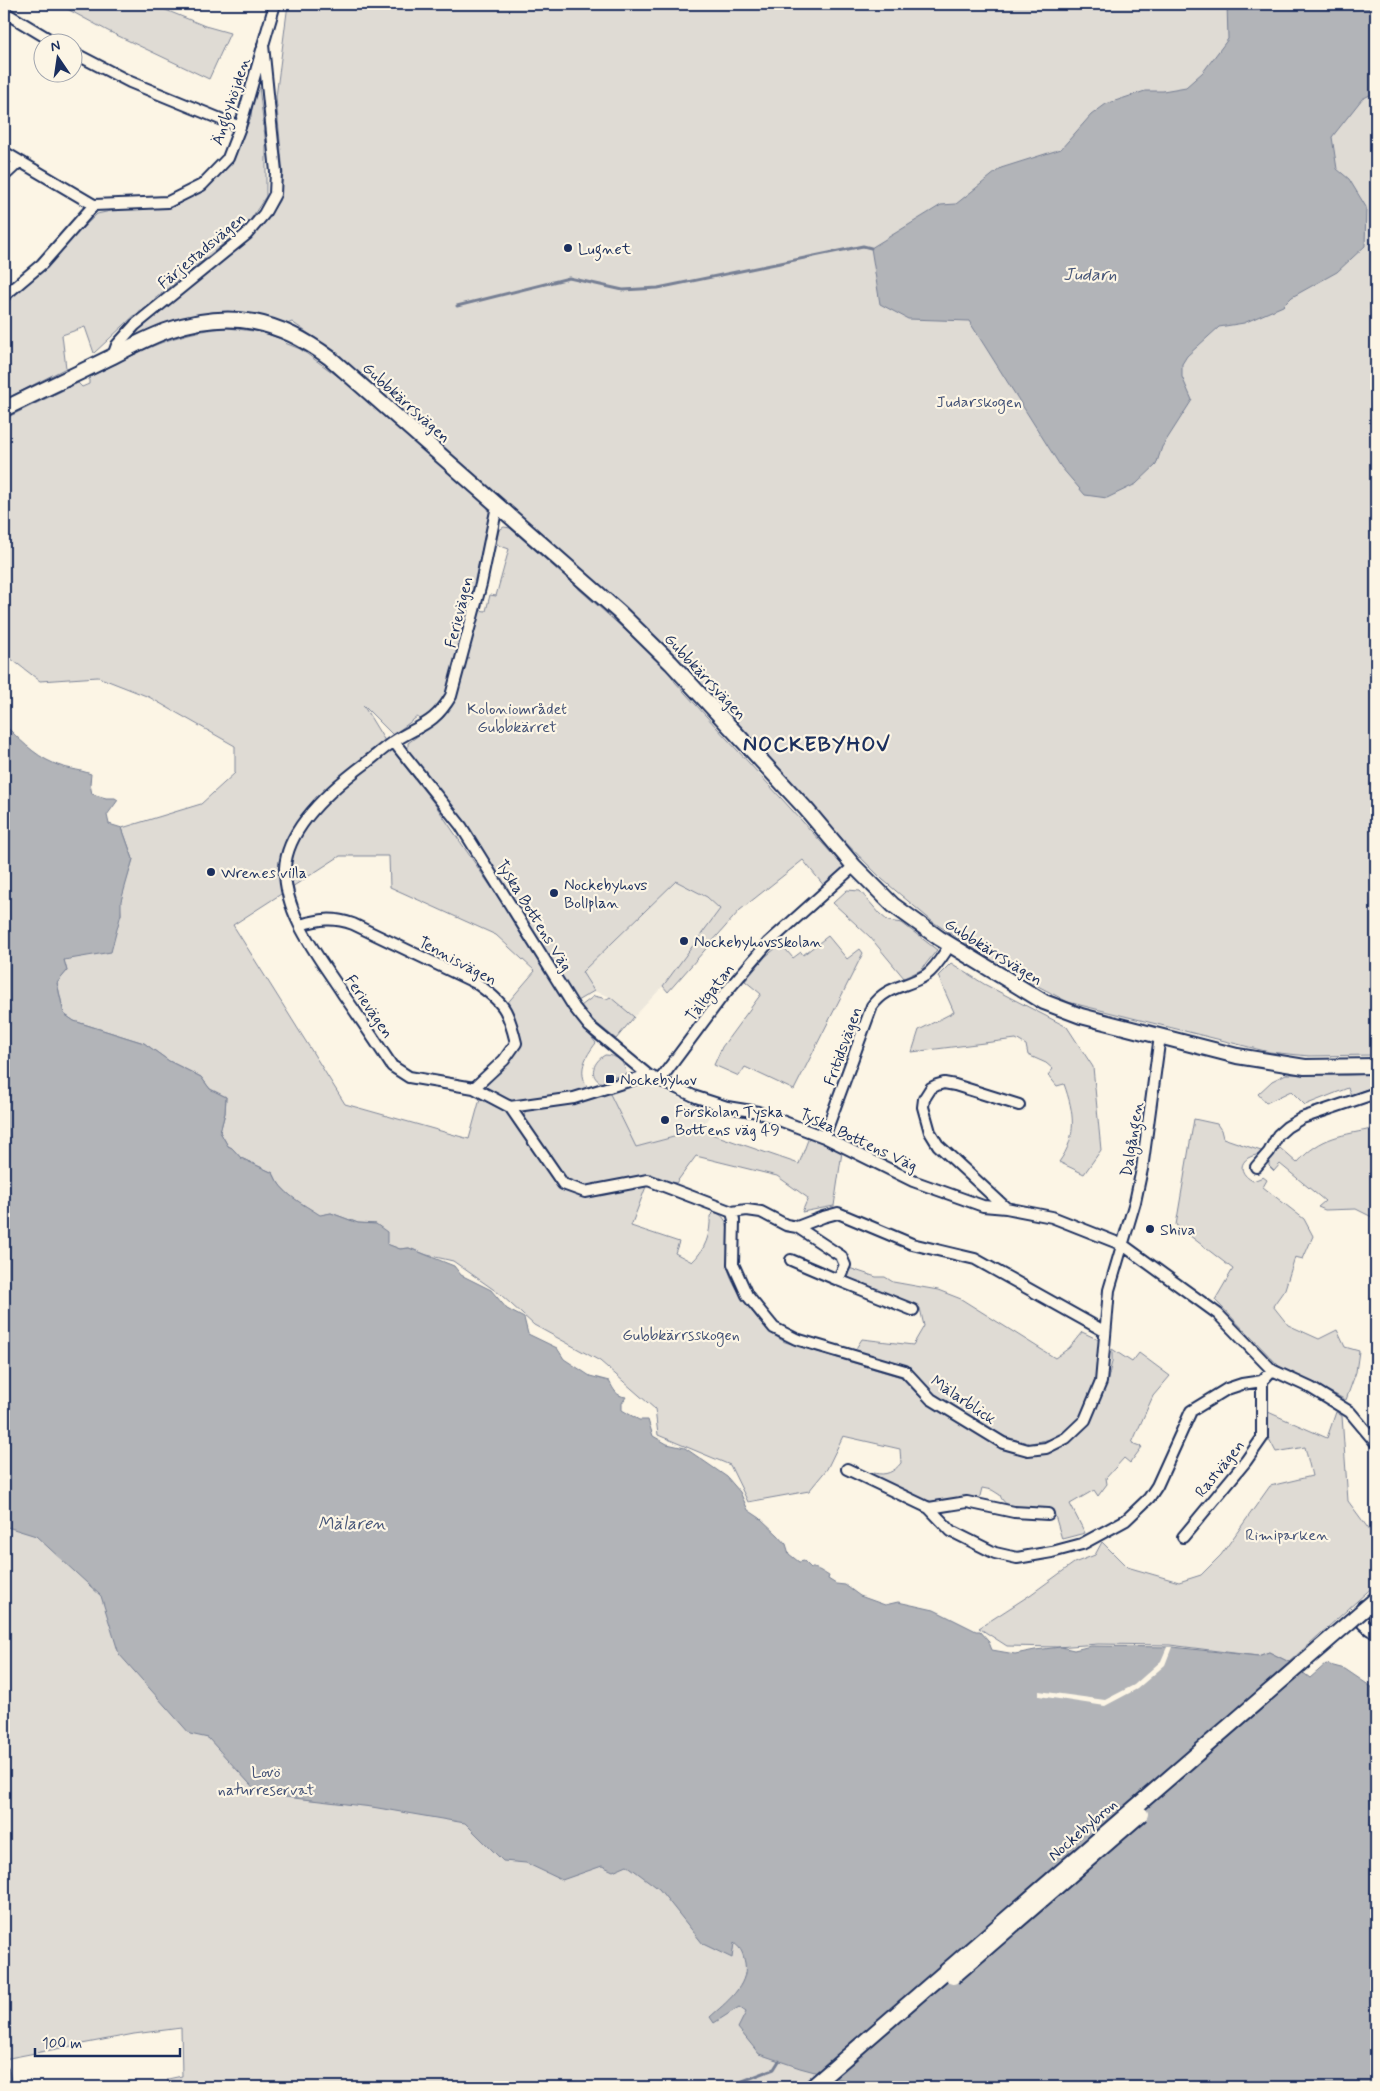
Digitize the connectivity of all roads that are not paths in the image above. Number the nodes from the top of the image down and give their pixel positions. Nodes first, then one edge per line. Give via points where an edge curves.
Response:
1 (275, 4) edge
2 (4, 12) edge
3 (37, 32) edge
4 (264, 45) junction
5 (82, 57) edge
6 (240, 128) junction
7 (4, 152) edge
8 (20, 162) junction
9 (4, 176) edge
10 (94, 205) junction
11 (4, 296) edge
12 (113, 356) junction
13 (4, 408) edge
14 (497, 506) junction
15 (394, 742) junction
16 (854, 866) junction
17 (300, 926) junction
18 (950, 945) junction
19 (1160, 1036) junction
20 (1376, 1066) edge
21 (648, 1075) junction
22 (660, 1080) junction
23 (474, 1088) junction
24 (1376, 1093) edge
25 (1019, 1105) dead end
26 (510, 1108) junction
27 (824, 1137) junction
28 (1256, 1167) dead end
29 (1006, 1208) junction
30 (732, 1212) junction
31 (797, 1227) junction
32 (1123, 1245) junction
33 (791, 1260) dead end
34 (838, 1280) junction
35 (913, 1310) dead end
36 (1104, 1330) junction
37 (1272, 1370) junction
38 (1262, 1381) junction
39 (1376, 1443) edge
40 (847, 1469) dead end
41 (929, 1508) junction
42 (1048, 1514) dead end
43 (1183, 1537) dead end
44 (1376, 1593) edge
45 (1376, 1599) edge
46 (1376, 1609) edge
47 (1376, 1629) edge
48 (812, 2087) edge
49 (826, 2087) edge

1 - 4 street, Färjestadsvägen
2 - 3 street
4 - 6 street, Ängbyhöjden
4 - 12 street, Färjestadsvägen via 276,172 275,194 247,234 135,325 117,345
5 - 6 street via 130,82
6 - 10 street, Ängbyhöjden via 228,158 202,185 168,202
7 - 8 street
8 - 9 street
8 - 10 street
10 - 11 street via 42,264
12 - 13 street, Gubbkärrsvägen
12 - 14 street, Gubbkärrsvägen via 168,330 200,322 252,321 288,331 330,358
14 - 15 street, Ferievägen via 481,584 451,696 443,711 430,722
14 - 16 street, Gubbkärrsvägen via 619,612 671,663 806,809
15 - 17 street, Ferievägen via 309,813 298,832 285,868 289,897
15 - 21 street, Tyska Bottens Väg via 461,826 574,1007 589,1026
16 - 18 street, Gubbkärrsvägen via 893,905
16 - 22 street, Tältgatan via 768,943 721,998
17 - 23 street, Ferievägen via 392,1066 410,1077
17 - 23 street, Tennisvägen via 321,919 339,919 353,924 476,983 502,1003 510,1018 516,1043 504,1060
18 - 19 street, Gubbkärrsvägen via 1044,1002 1081,1016
18 - 27 street, Fritidsvägen via 926,975 880,995 872,1006
19 - 20 street, Gubbkärrsvägen via 1237,1056 1305,1067
19 - 32 street, Dalgången via 1142,1169
21 - 22 street, Tyska Bottens Väg
21 - 26 street via 574,1098
22 - 27 street, Tyska Bottens Väg via 696,1097 758,1112
23 - 26 street, Ferievägen
24 - 28 street via 1302,1118 1287,1127
25 - 29 street via 944,1083 931,1088 924,1099 930,1132 938,1145
26 - 30 street, Ferievägen via 563,1184 585,1192 648,1180
27 - 29 street, Tyska Bottens Väg via 913,1181 983,1206
29 - 32 street, Tyska Bottens Väg via 1052,1217
30 - 31 street, Ferievägen via 761,1212
30 - 36 street, Mälarblick via 733,1264 748,1295 774,1328 796,1339 905,1372 931,1399 1004,1443 1028,1450 1046,1448 1066,1438 1086,1420 1101,1382
31 - 34 street, Ferievägen via 841,1256 845,1265
31 - 36 street via 838,1213 912,1244 974,1259
32 - 36 street, Mälarblick via 1108,1290
32 - 37 street, Tyska Bottens Väg via 1218,1314
33 - 34 street
34 - 35 street
37 - 38 street
37 - 39 street, Tyska Bottens Väg via 1311,1388 1350,1412
38 - 41 street via 1227,1390 1191,1411 1149,1498 1126,1520 1082,1544 1017,1558 995,1554 951,1531
38 - 43 street, Rastvägen via 1262,1438
40 - 41 street
41 - 42 street via 966,1502 1014,1512
44 - 47 street via 1363,1606 1363,1624 1367,1629
45 - 48 street, Nockebybron, bridge
46 - 49 street, Nockebybron, bridge

